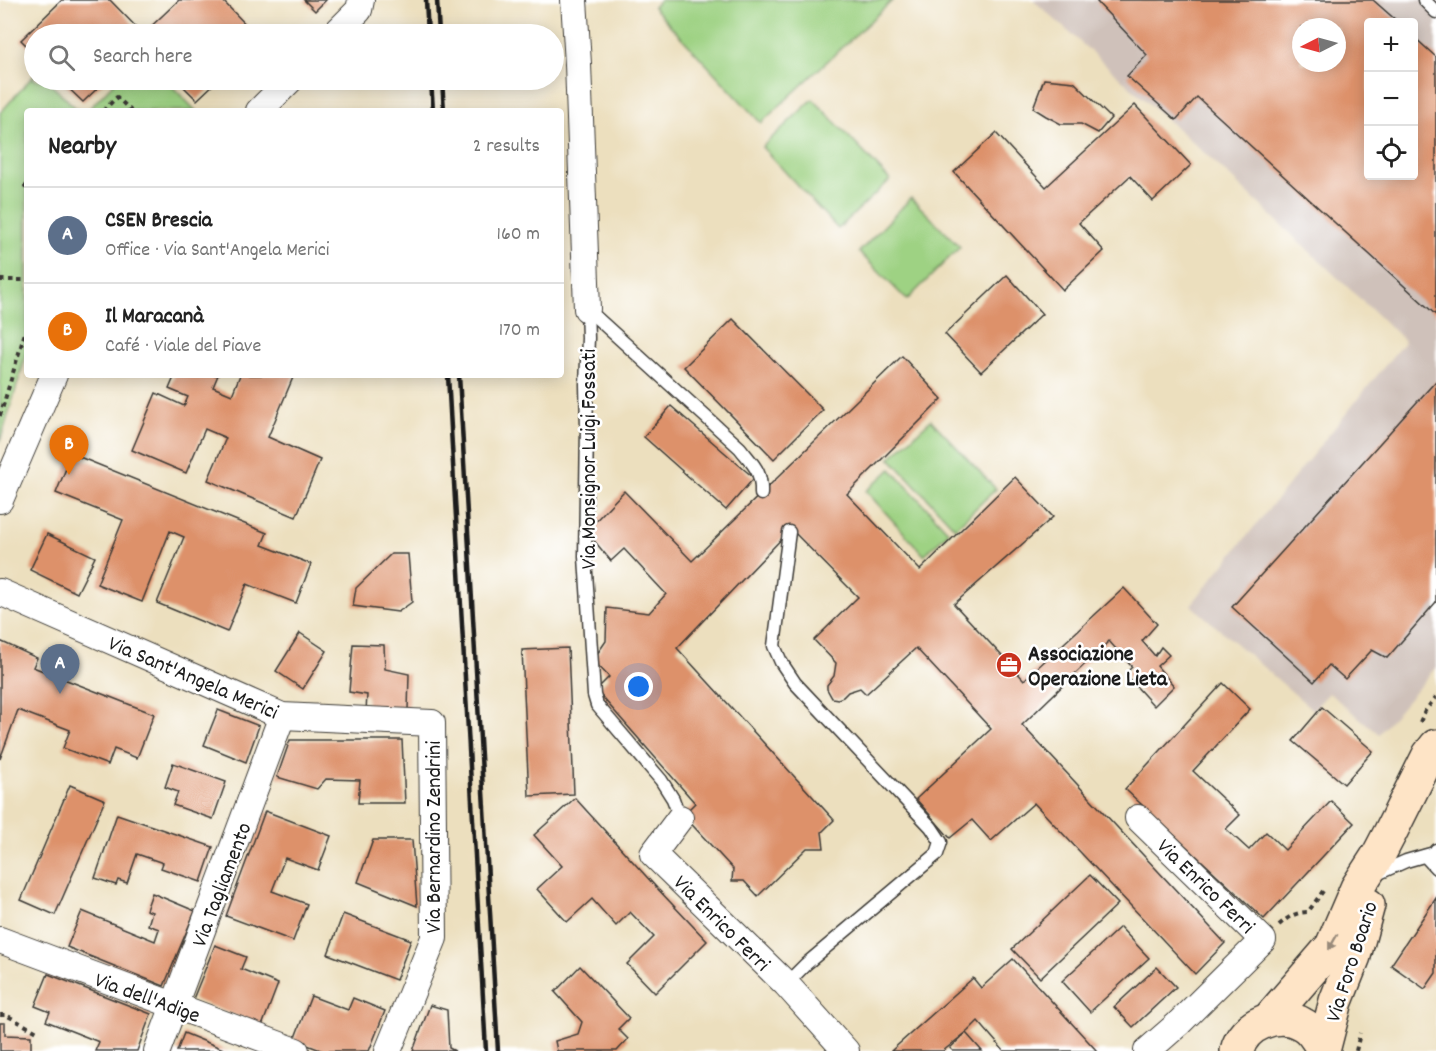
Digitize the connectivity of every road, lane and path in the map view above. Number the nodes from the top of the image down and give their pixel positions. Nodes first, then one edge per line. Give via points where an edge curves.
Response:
1 (361, 0) edge
2 (574, 0) edge
3 (1424, 0) edge
4 (1436, 12) edge
5 (345, 24) edge
6 (280, 90) edge
7 (106, 108) edge
8 (128, 108) edge
9 (262, 108) edge
10 (0, 280) edge
11 (24, 280) edge
12 (586, 309) junction
13 (24, 336) edge
14 (53, 378) edge
15 (0, 416) edge
16 (760, 494) dead end
17 (0, 500) edge
18 (789, 532) dead end
19 (0, 592) edge
20 (282, 716) junction
21 (432, 723) joint
22 (1436, 746) edge
23 (680, 818) joint
24 (1138, 818) dead end
25 (1430, 853) edge
26 (1378, 864) junction
27 (1436, 868) edge
28 (0, 940) edge
29 (786, 984) junction
30 (174, 1005) junction
31 (0, 1015) edge
32 (1269, 1019) junction
33 (39, 1033) dead end
34 (1323, 1050) edge
35 (157, 1051) edge
36 (296, 1051) edge
37 (388, 1051) edge
38 (846, 1051) edge
39 (1147, 1051) edge
40 (1236, 1051) edge

1 - 5 street via 359,10
2 - 12 street, Via Monsignor Luigi Fossati
3 - 4 lane
6 - 9 street
7 - 8 path via 117,97
10 - 11 path
12 - 16 lane via 740,448 758,471
12 - 23 lane, Via Monsignor Luigi Fossati via 585,557 594,695 597,705 661,780
13 - 15 path
14 - 17 street
18 - 29 lane via 774,646 781,662 795,683 941,842 937,854
19 - 20 street, Via Sant'Angela Merici
20 - 21 street, Via Sant'Angela Merici
20 - 30 street, Via Tagliamento
21 - 37 street, Via Bernardino Zendrini via 434,938
22 - 26 main road, Via Foro Boario
23 - 29 street, Via Enrico Ferri via 653,854
24 - 39 street, Via Enrico Ferri via 1263,940
25 - 26 lane, Via Foro Boario
25 - 27 lane
26 -> 32 main road, Via Foro Boario via 1357,888 1332,946
26 - 34 main road, Via Foro Boario via 1354,956 1336,1000
28 - 30 street, Via dell'Adige
29 - 38 street, Via Enrico Ferri
30 - 35 street, Via Tagliamento
30 - 36 street, Via dell'Adige
31 - 33 path
32 - 34 main road, Via Foro Boario via 1286,1018 1302,1024 1315,1034
32 - 40 main road, Via Foro Boario via 1245,1034

